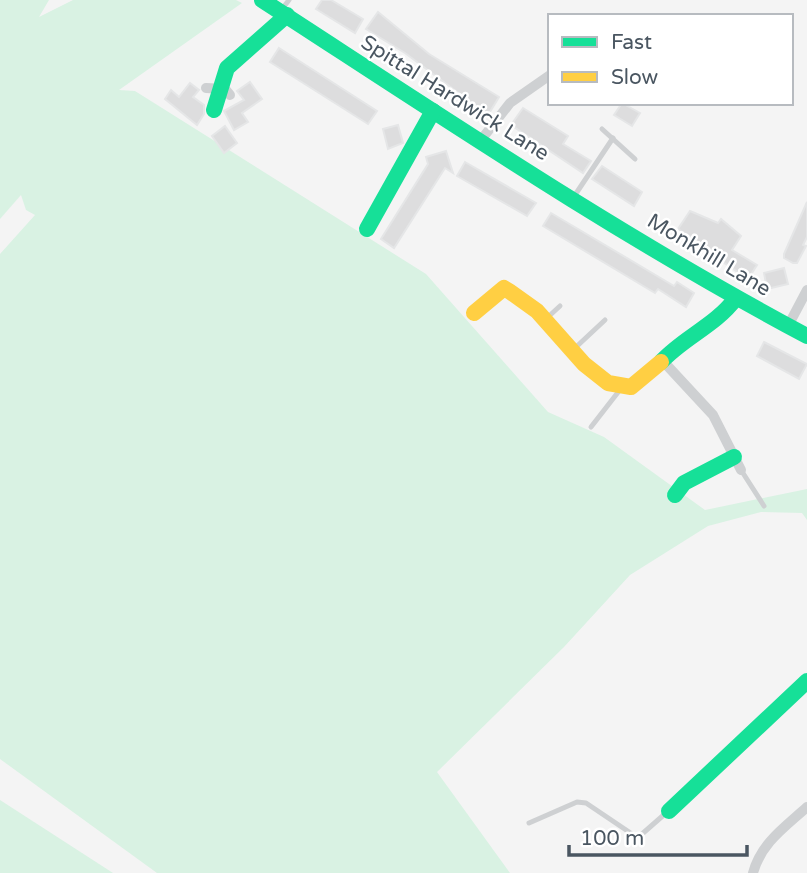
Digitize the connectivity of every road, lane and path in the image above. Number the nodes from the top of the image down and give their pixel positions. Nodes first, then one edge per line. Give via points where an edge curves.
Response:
1 (262, 0) edge
2 (285, 9) edge
3 (548, 76) edge
4 (214, 110) dead end
5 (433, 111) junction
6 (602, 129) dead end
7 (613, 138) junction
8 (481, 140) junction
9 (635, 159) dead end
10 (574, 198) junction
11 (367, 229) dead end
12 (627, 230) joint
13 (807, 290) edge
14 (736, 298) junction
15 (560, 306) dead end
16 (474, 313) dead end
17 (545, 319) junction
18 (605, 320) dead end
19 (788, 326) junction
20 (807, 336) edge
21 (573, 350) junction
22 (662, 360) junction
23 (620, 388) junction
24 (591, 427) dead end
25 (738, 463) junction
26 (675, 495) dead end
27 (764, 506) dead end
28 (807, 681) edge
29 (807, 807) edge
30 (668, 811) joint
31 (530, 822) dead end
32 (753, 873) edge

1 - 2 street, Spittal Hardwick Lane
2 - 4 street via 227,68
2 - 5 street, Spittal Hardwick Lane
3 - 8 street via 510,103
5 - 8 street, Spittal Hardwick Lane
5 - 11 street
6 - 7 lane
7 - 9 lane
7 - 10 lane
8 - 10 street, Spittal Hardwick Lane
10 - 12 street, Spittal Hardwick Lane
12 - 14 street, Monkhill Lane
13 - 19 street
14 - 19 street, Monkhill Lane
14 - 22 street via 720,321
15 - 17 lane
16 - 17 street via 501,282
17 - 21 street
18 - 21 lane
19 - 20 street, Monkhill Lane
21 - 23 street via 593,372
22 - 23 street via 637,384
22 - 25 street via 713,415
23 - 24 lane
25 - 26 street via 684,483
25 - 27 lane
28 - 30 street
29 - 32 street via 767,843
30 - 31 lane via 635,836 586,803 577,802

